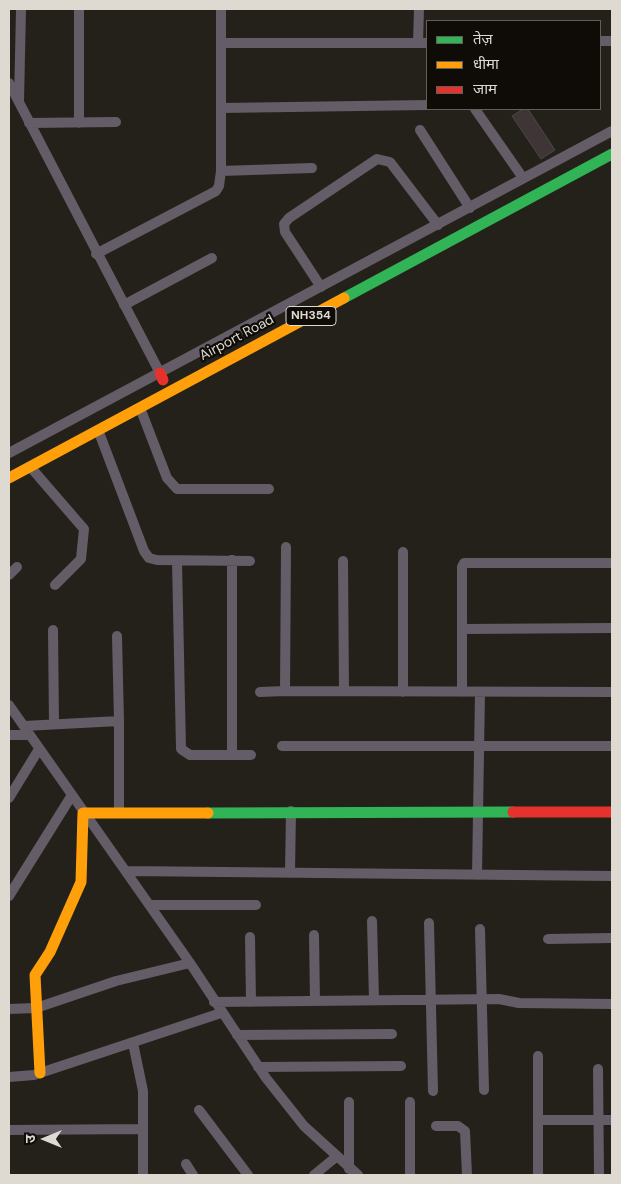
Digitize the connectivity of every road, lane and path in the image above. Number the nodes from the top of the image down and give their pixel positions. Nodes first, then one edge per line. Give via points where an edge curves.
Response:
1 (21, 9) edge
2 (79, 9) edge
3 (221, 9) edge
4 (418, 9) edge
5 (221, 43) junction
6 (422, 43) edge
7 (9, 83) edge
8 (19, 103) junction
9 (426, 105) edge
10 (222, 108) junction
11 (476, 110) edge
12 (116, 122) dead end
13 (29, 123) junction
14 (79, 123) junction
15 (420, 130) dead end
16 (612, 131) edge
17 (612, 142) edge
18 (612, 154) edge
19 (612, 164) edge
20 (312, 168) dead end
21 (221, 171) junction
22 (523, 178) junction
23 (470, 208) junction
24 (438, 225) junction
25 (96, 254) junction
26 (212, 258) dead end
27 (321, 287) junction
28 (124, 305) junction
29 (161, 377) junction
30 (142, 413) junction
31 (100, 435) junction
32 (9, 453) edge
33 (9, 463) edge
34 (33, 470) junction
35 (9, 478) edge
36 (9, 483) edge
37 (270, 489) dead end
38 (286, 547) dead end
39 (403, 552) dead end
40 (232, 560) junction
41 (177, 561) junction
42 (250, 561) dead end
43 (343, 561) dead end
44 (612, 563) edge
45 (17, 567) dead end
46 (9, 575) edge
47 (55, 585) dead end
48 (462, 628) junction
49 (612, 628) edge
50 (53, 630) dead end
51 (117, 636) dead end
52 (344, 691) junction
53 (260, 692) dead end
54 (285, 692) junction
55 (403, 692) junction
56 (462, 692) junction
57 (480, 692) junction
58 (612, 692) edge
59 (9, 705) edge
60 (119, 721) junction
61 (54, 724) junction
62 (27, 731) junction
63 (9, 735) edge
64 (282, 746) dead end
65 (612, 746) edge
66 (479, 747) junction
67 (39, 749) junction
68 (232, 755) junction
69 (251, 755) dead end
70 (72, 795) junction
71 (9, 798) edge
72 (292, 811) junction
73 (479, 811) junction
74 (119, 812) junction
75 (612, 812) edge
76 (83, 813) junction
77 (126, 871) junction
78 (290, 872) junction
79 (477, 875) junction
80 (612, 876) edge
81 (9, 896) edge
82 (150, 905) junction
83 (256, 905) dead end
84 (372, 921) dead end
85 (429, 923) dead end
86 (480, 929) dead end
87 (314, 936) dead end
88 (250, 938) dead end
89 (612, 938) edge
90 (548, 939) dead end
91 (190, 963) junction
92 (482, 999) junction
93 (374, 1000) junction
94 (430, 1000) junction
95 (315, 1001) junction
96 (214, 1002) junction
97 (251, 1002) junction
98 (612, 1004) edge
99 (36, 1008) junction
100 (9, 1009) edge
101 (221, 1013) junction
102 (392, 1034) dead end
103 (237, 1036) junction
104 (133, 1042) junction
105 (538, 1056) dead end
106 (401, 1066) dead end
107 (258, 1067) junction
108 (598, 1069) dead end
109 (40, 1073) junction
110 (9, 1077) edge
111 (484, 1090) dead end
112 (433, 1091) dead end
113 (349, 1102) dead end
114 (410, 1102) dead end
115 (200, 1110) dead end
116 (538, 1120) junction
117 (598, 1120) junction
118 (612, 1120) edge
119 (436, 1126) dead end
120 (143, 1129) junction
121 (9, 1130) edge
122 (336, 1158) junction
123 (186, 1164) dead end
124 (353, 1172) edge
125 (143, 1175) edge
126 (193, 1175) edge
127 (248, 1175) edge
128 (314, 1175) edge
129 (410, 1175) edge
130 (467, 1175) edge
131 (538, 1175) edge
132 (599, 1175) edge

1 - 8 street
2 - 14 street
3 - 5 street
4 - 6 street
5 - 6 street
5 - 10 street
7 - 8 street
8 - 13 street
9 - 10 street
10 - 21 street
11 - 22 street
12 - 14 street
13 - 14 street
13 - 25 street
15 - 23 street
16 - 22 street
17 - 29 main road, Airport Road / NH354
18 - 35 main road, Airport Road / NH354
19 - 30 street
20 - 21 street
21 - 25 street via 216,191
22 - 23 street
23 - 24 street
24 - 27 street
24 - 27 street via 390,162 377,159 284,224 285,232
25 - 28 street
26 - 28 street
27 - 29 street
28 - 29 street
29 - 32 street
29 - 33 main road, Airport Road / NH354
30 - 31 street
30 - 37 street via 167,478 178,489
31 - 34 street
31 - 41 street via 146,554 153,560
34 - 36 street
34 - 47 street via 84,529 81,559
38 - 54 street
39 - 55 street
40 - 41 street
40 - 42 street
40 - 68 street
41 - 68 street via 179,743 181,749 190,755
43 - 52 street
44 - 48 street via 466,562 462,567
45 - 46 street
48 - 49 street
48 - 56 street
50 - 61 street
51 - 60 street
52 - 54 street
52 - 55 street
53 - 54 street
55 - 56 street
56 - 57 street
57 - 58 street
57 - 66 street
59 - 62 street
60 - 61 street
60 - 74 street
61 - 62 street
62 - 63 street
62 - 67 street
64 - 66 street
65 - 66 street
66 - 73 street
67 - 70 street
67 - 71 street
68 - 69 street
70 - 76 street
70 - 81 street
72 - 73 main road
72 - 74 main road
72 - 78 street
73 - 75 main road
73 - 79 street
74 - 76 main road
76 - 77 street
76 - 99 main road via 84,866 81,882 50,952 36,971
77 - 78 street
77 - 82 street
78 - 79 street
79 - 80 street
82 - 83 street
82 - 91 street
84 - 93 street
85 - 94 street
86 - 92 street
87 - 95 street
88 - 97 street
89 - 90 street
91 - 96 street
91 - 99 street via 116,981
92 - 94 street
92 - 98 street via 519,1003
92 - 111 street
93 - 94 street
93 - 95 street
94 - 112 street
95 - 97 street
96 - 97 street
96 - 101 street
99 - 100 street
99 - 109 main road
101 - 103 street
101 - 104 street
102 - 103 street
103 - 107 street
104 - 109 street
104 - 120 street via 142,1083
105 - 116 street
106 - 107 street
107 - 122 street via 304,1126
108 - 117 street
109 - 110 street
113 - 124 street
114 - 129 street
115 - 127 street
116 - 117 street
116 - 131 street
117 - 118 street
117 - 132 street
119 - 130 street via 458,1126 465,1131
120 - 121 street
120 - 125 street
122 - 124 street
122 - 128 street
123 - 126 street

